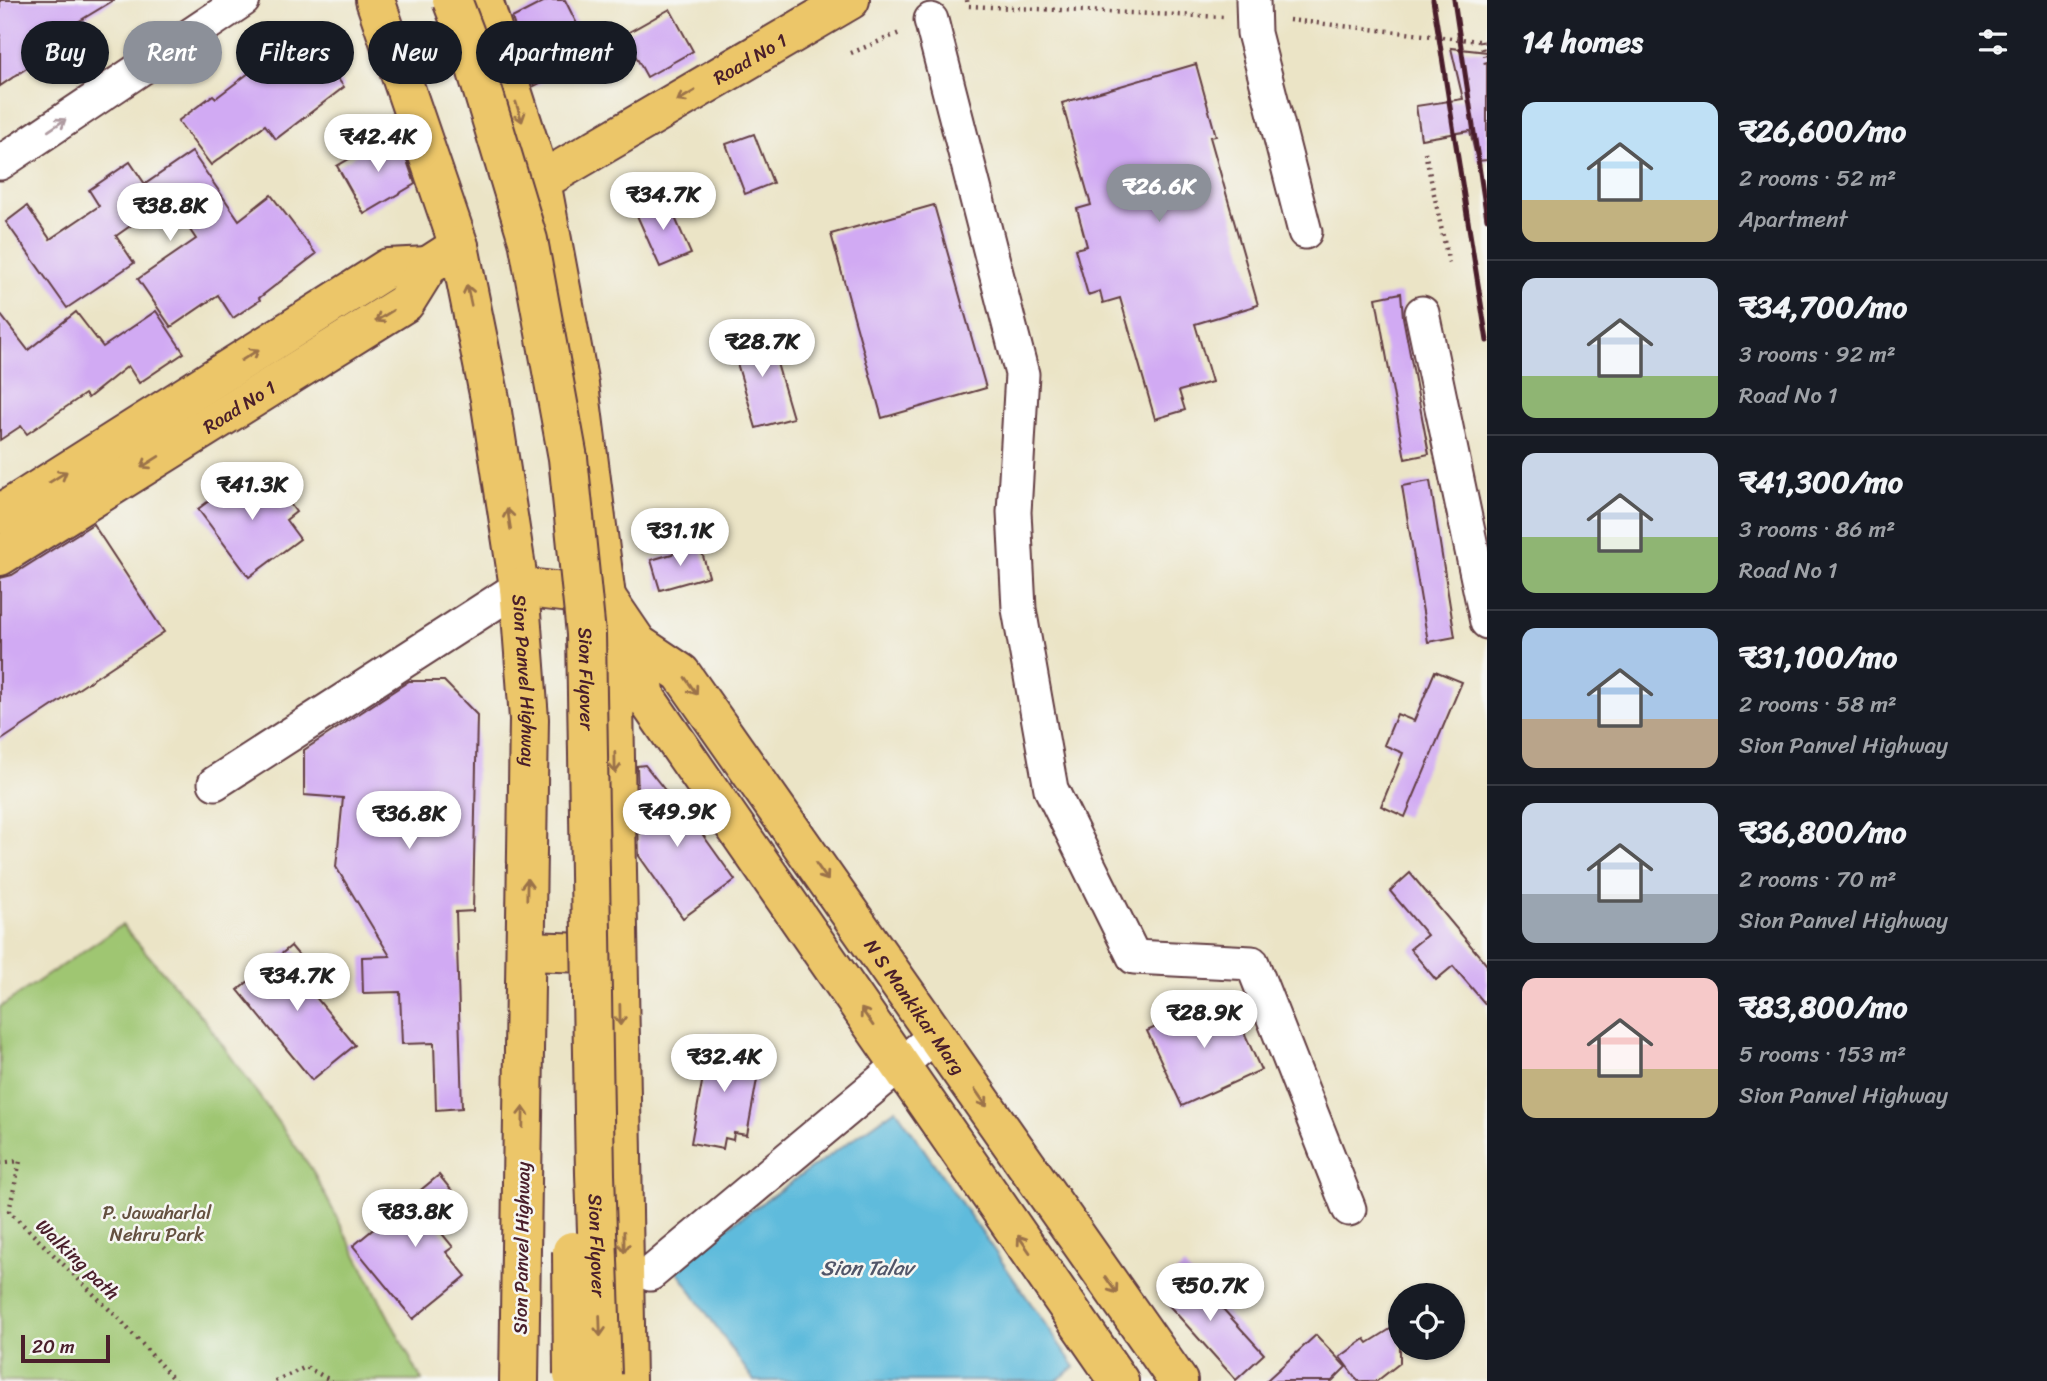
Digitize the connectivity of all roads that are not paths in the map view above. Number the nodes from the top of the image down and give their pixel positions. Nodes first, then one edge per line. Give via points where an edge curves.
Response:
1 (243, 0) edge
2 (375, 0) edge
3 (436, 0) edge
4 (452, 0) edge
5 (483, 0) edge
6 (850, 0) edge
7 (1253, 0) edge
8 (916, 26) road end
9 (0, 163) edge
10 (541, 181) junction
11 (1305, 232) dead end
12 (443, 256) junction
13 (1422, 313) dead end
14 (0, 514) edge
15 (0, 556) edge
16 (519, 587) junction
17 (606, 597) junction
18 (1487, 622) edge
19 (638, 644) junction
20 (630, 700) junction
21 (215, 783) dead end
22 (526, 951) junction
23 (618, 954) junction
24 (936, 1035) junction
25 (900, 1065) junction
26 (1349, 1209) dead end
27 (650, 1274) dead end
28 (600, 1377) edge
29 (519, 1381) edge
30 (1119, 1381) edge
31 (1178, 1381) edge

9 -> 1 street
2 - 12 main road, Sion Panvel Highway
3 - 28 main road, Sion Flyover, bridge via 505,212 568,632 571,982
4 -> 28 main road, Sion Flyover, bridge via 528,240 568,458 586,634
5 -> 10 main road
6 -> 10 main road, Road No 1
7 - 11 street via 1254,33
8 - 26 street via 1022,374 1014,512 1019,609 1051,789 1134,957 1252,963
10 - 17 main road via 579,385
14 -> 12 main road, Road No 1 via 388,268
12 -> 15 main road, Road No 1 via 405,303
16 -> 12 main road, Sion Panvel Highway via 491,399
13 - 18 street
16 - 17 main road
16 - 21 street
22 -> 16 main road, Sion Panvel Highway via 529,719
17 - 19 main road, N S Mankikar Marg
17 - 20 main road
19 - 20 main road, N S Mankikar Marg
19 -> 24 main road, N S Mankikar Marg via 681,673
20 -> 23 main road
25 -> 20 main road, N S Mankikar Marg
22 - 23 main road
29 -> 22 main road, Sion Panvel Highway
23 -> 28 main road
24 - 25 street
24 -> 31 main road, N S Mankikar Marg
25 - 27 street
30 -> 25 main road, N S Mankikar Marg

